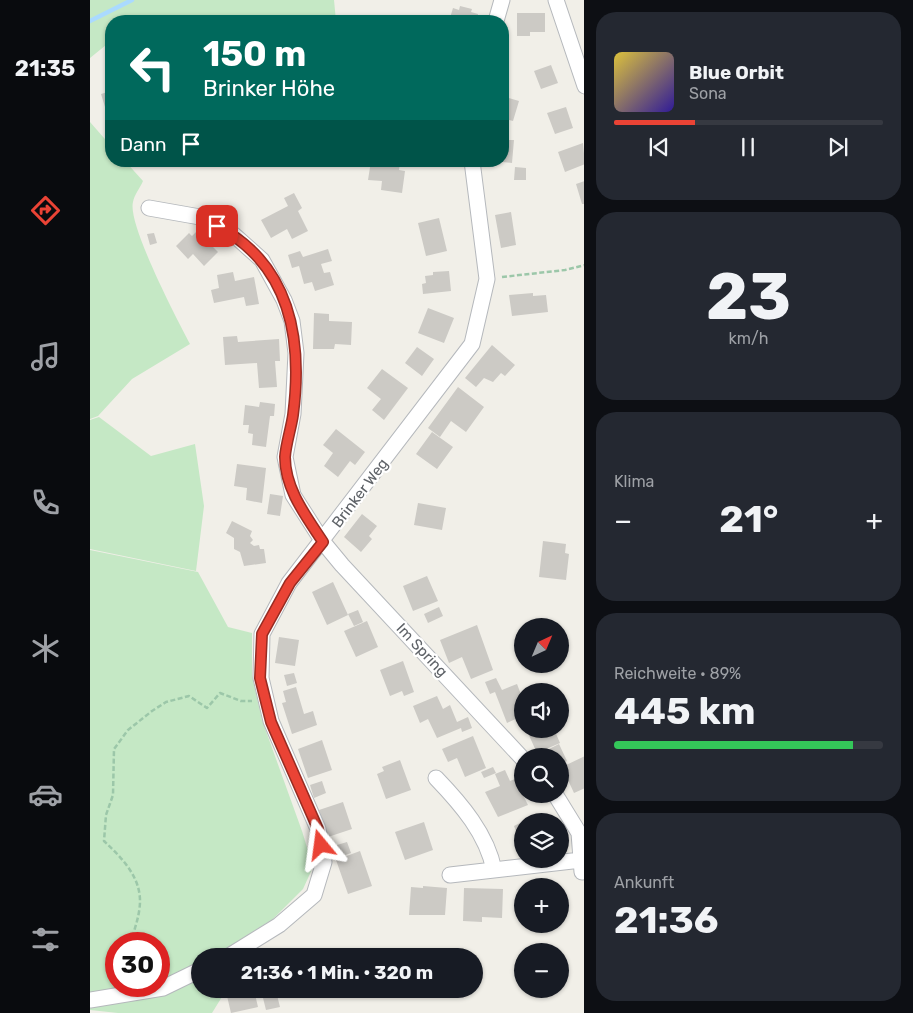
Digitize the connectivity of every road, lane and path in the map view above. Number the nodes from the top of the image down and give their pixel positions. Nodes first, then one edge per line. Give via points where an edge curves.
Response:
1 (502, 0) edge
2 (556, 0) edge
3 (498, 15) edge
4 (584, 86) edge
5 (473, 167) edge
6 (149, 208) dead end
7 (584, 265) edge
8 (487, 279) junction
9 (323, 542) junction
10 (266, 700) junction
11 (514, 749) edge
12 (436, 778) dead end
13 (561, 803) edge
14 (494, 870) junction
15 (450, 875) dead end
16 (133, 932) edge
17 (242, 948) edge
18 (191, 974) edge
19 (90, 1000) edge

1 - 3 street
2 - 4 street
5 - 8 street, Brinker Weg
6 - 9 street, Im Spring via 200,217 234,235 262,260 284,300 292,321 296,352 293,414 285,457 293,495
7 - 8 path
8 - 9 street, Brinker Weg via 472,344
9 - 10 street, Brinker Weg via 290,583 262,634 260,678
9 - 11 street, Im Spring
10 - 16 path via 241,701 220,693 207,708 189,696 166,702 128,730 114,749 113,795 106,815 104,841 122,858 134,877 140,902
10 - 17 street, Brinker Weg via 271,722 318,829 324,862 314,895 279,925
12 - 14 street via 460,802 491,852
13 - 14 street via 579,833 582,866
14 - 15 street
18 - 19 street via 163,988

